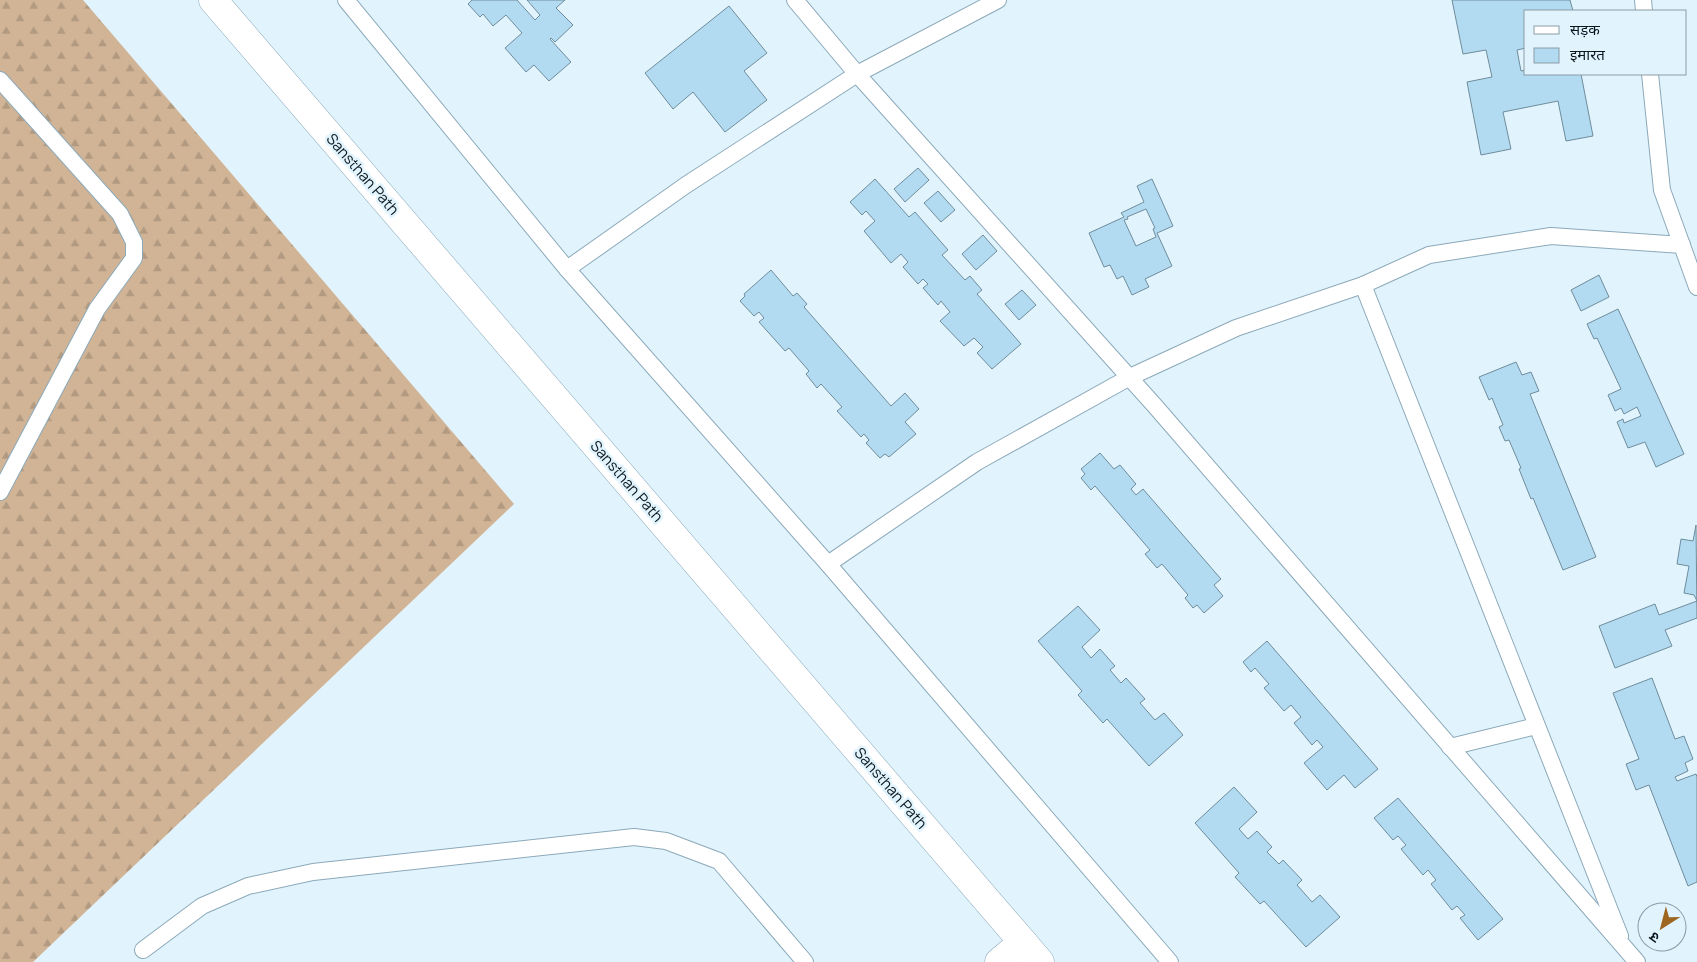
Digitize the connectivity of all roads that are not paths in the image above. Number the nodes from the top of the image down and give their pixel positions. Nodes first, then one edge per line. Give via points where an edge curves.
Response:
1 (213, 0) edge
2 (346, 0) edge
3 (795, 0) edge
4 (998, 0) edge
5 (857, 74) junction
6 (1650, 75) edge
7 (0, 80) edge
8 (1682, 245) junction
9 (567, 269) junction
10 (1363, 285) junction
11 (1697, 287) edge
12 (1130, 377) junction
13 (0, 492) edge
14 (828, 564) junction
15 (1536, 726) junction
16 (1450, 747) junction
17 (1624, 947) junction
18 (143, 950) dead end
19 (1032, 952) edge
20 (805, 962) edge
21 (999, 962) edge
22 (1170, 962) edge
23 (1637, 962) edge

1 - 19 street, Sansthan Path
2 - 9 lane
3 - 5 lane
4 - 5 lane
5 - 9 lane via 686,185
5 - 12 lane
6 - 8 lane via 1662,190
7 - 13 lane via 120,214 134,242 134,258 97,309
8 - 10 lane via 1551,236 1429,255
8 - 11 lane
9 - 14 lane
10 - 12 lane via 1236,328
10 - 15 lane
12 - 14 lane via 976,462
12 - 16 lane
14 - 22 lane
15 - 16 lane
15 - 17 lane
16 - 17 lane
17 - 23 lane
18 - 20 lane via 202,906 248,886 313,872 634,837 666,841 718,861
19 - 21 street

